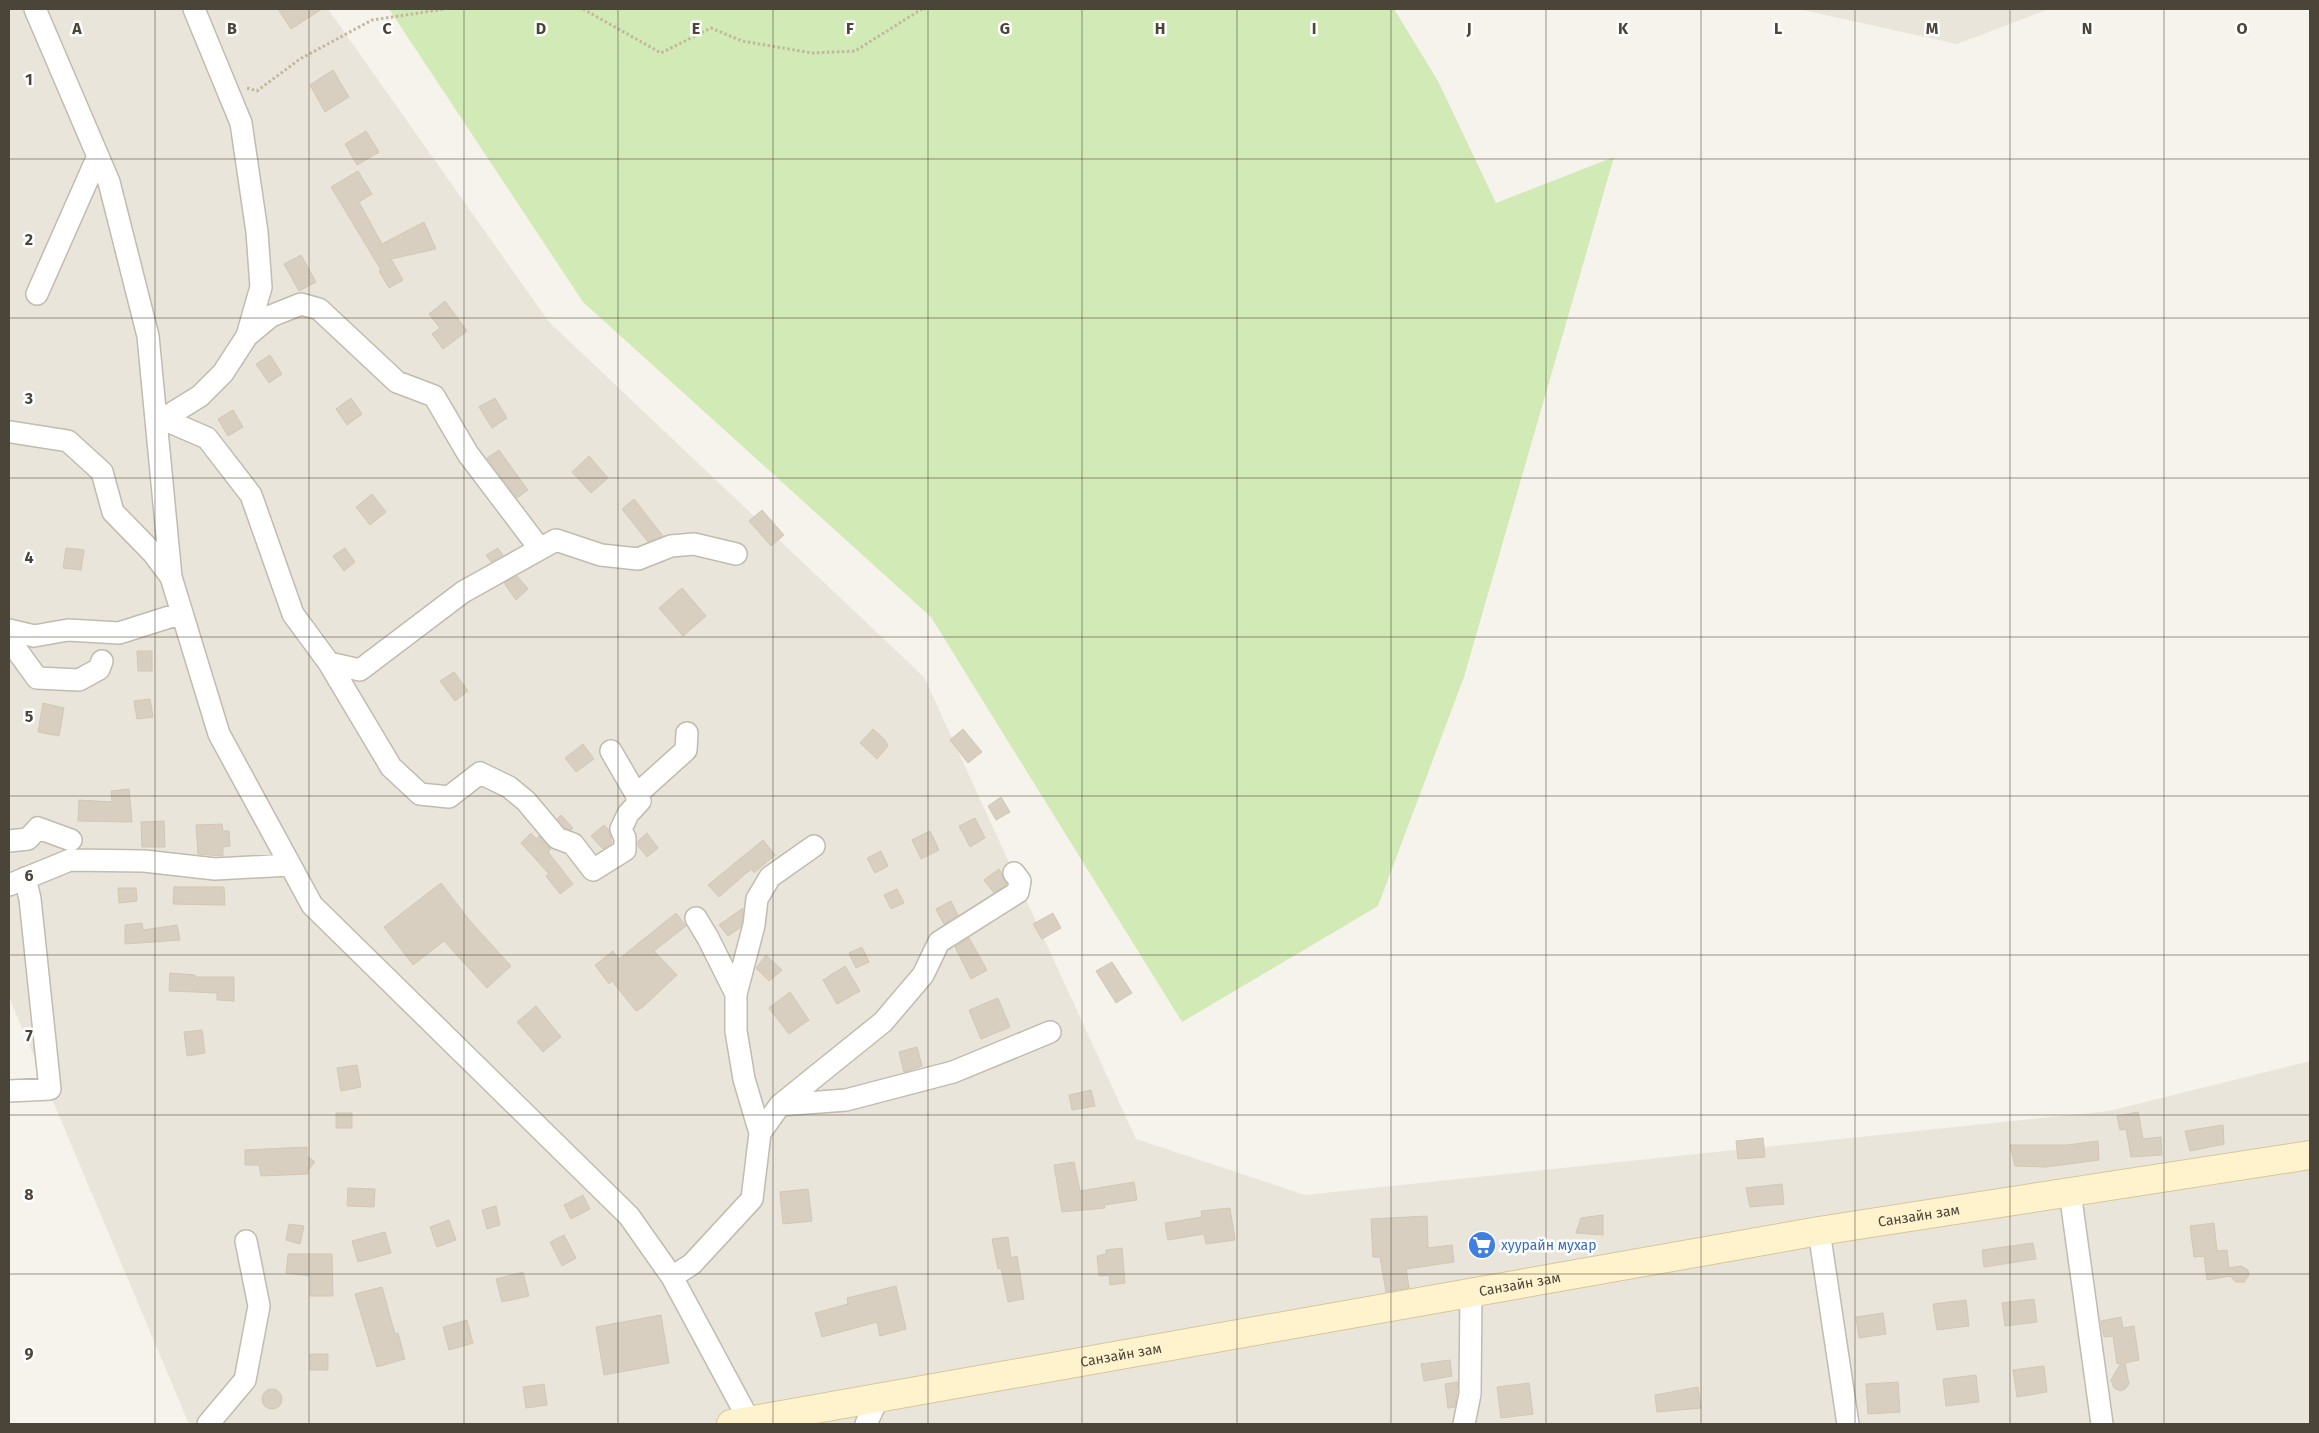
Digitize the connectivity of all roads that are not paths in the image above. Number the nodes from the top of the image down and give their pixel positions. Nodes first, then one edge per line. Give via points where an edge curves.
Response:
1 (35, 9) edge
2 (194, 9) edge
3 (98, 156) junction
4 (37, 294) dead end
5 (247, 336) junction
6 (159, 417) junction
7 (10, 432) dead end
8 (540, 549) junction
9 (736, 554) dead end
10 (172, 577) junction
11 (182, 613) junction
12 (12, 640) edge
13 (102, 661) dead end
14 (329, 663) junction
15 (687, 733) dead end
16 (611, 751) dead end
17 (636, 795) junction
18 (71, 840) dead end
19 (9, 841) edge
20 (814, 846) dead end
21 (290, 865) junction
22 (1014, 873) dead end
23 (17, 881) edge
24 (696, 918) dead end
25 (736, 994) junction
26 (1050, 1032) dead end
27 (9, 1091) edge
28 (780, 1105) junction
29 (760, 1133) junction
30 (2310, 1155) edge
31 (2070, 1192) junction
32 (1820, 1231) junction
33 (246, 1241) dead end
34 (672, 1277) junction
35 (1471, 1293) junction
36 (878, 1398) junction
37 (741, 1423) edge
38 (208, 1424) edge
39 (866, 1424) edge
40 (1464, 1424) edge
41 (1848, 1424) edge
42 (2102, 1424) edge

1 - 3 street
2 - 5 street via 241,123 257,232 261,287
3 - 4 street
3 - 6 street via 109,182 148,336
5 - 6 street via 223,373 200,396
5 - 8 street via 271,316 301,304 319,309 397,382 434,396 468,454
6 - 10 street
6 - 14 street via 207,438 251,495 292,614
7 - 10 street via 68,441 102,472 113,512
8 - 9 street via 556,540 601,555 638,559 672,546 694,544
8 - 14 street via 463,592 360,670
10 - 11 street
11 - 12 street via 119,633 68,630
11 - 21 street via 219,734
12 - 13 street via 37,678 79,680 99,670
14 - 17 street via 391,767 420,794 449,797 480,773 509,787 526,801 557,838 573,844 593,870 625,850 621,829 628,814 640,801
15 - 17 street via 686,750
16 - 17 street
18 - 19 street via 38,828 28,839
20 - 25 street via 770,877 756,899 754,925
21 - 23 street via 215,869 144,861 70,860
21 - 34 street via 312,905 629,1216
22 - 28 street via 1020,881 1018,892 939,942 923,975 883,1022
23 - 27 street via 30,899 50,1089
24 - 25 street
25 - 29 street via 736,1031 744,1079
26 - 28 street via 953,1072 846,1100
28 - 29 street
29 - 34 street via 752,1199 692,1264
30 - 31 main road, Санзайн зам
31 - 32 main road, Санзайн зам
31 - 42 street
32 - 35 main road, Санзайн зам
32 - 41 street
33 - 38 street via 259,1306 245,1380
34 - 37 street
35 - 36 main road, Санзайн зам
35 - 40 street via 1470,1394
36 - 37 main road, Санзайн зам
36 - 39 street

